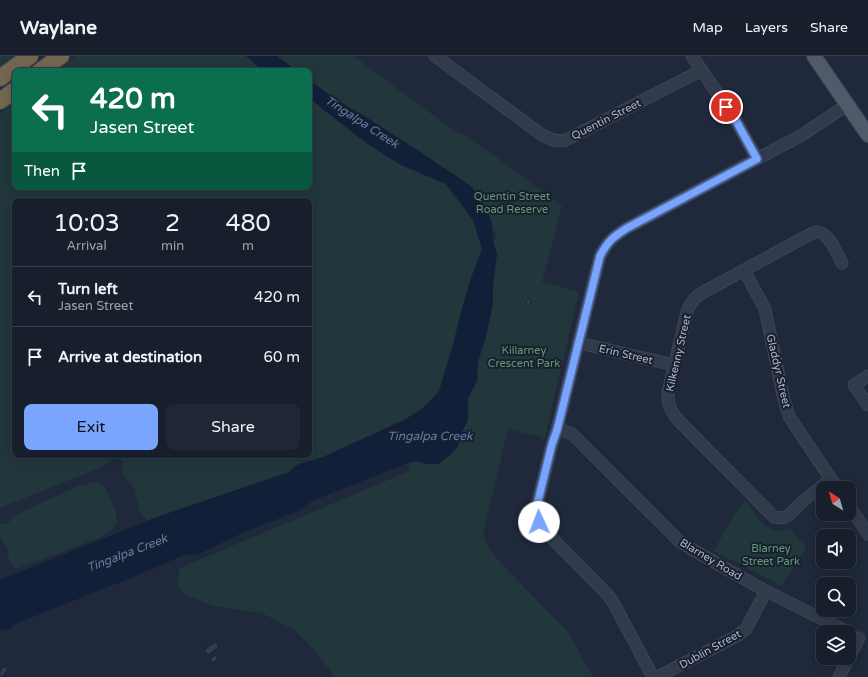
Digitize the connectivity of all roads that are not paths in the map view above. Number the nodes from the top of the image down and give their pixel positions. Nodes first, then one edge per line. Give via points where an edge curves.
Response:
1 (30, 56) edge
2 (61, 56) edge
3 (435, 56) edge
4 (692, 56) edge
5 (814, 56) edge
6 (14, 68) edge
7 (44, 68) edge
8 (12, 69) edge
9 (702, 70) junction
10 (0, 78) edge
11 (12, 92) edge
12 (0, 101) edge
13 (847, 105) junction
14 (868, 135) edge
15 (757, 159) junction
16 (842, 264) dead end
17 (744, 270) junction
18 (579, 343) junction
19 (674, 365) junction
20 (868, 376) edge
21 (868, 405) edge
22 (557, 430) junction
23 (832, 481) edge
24 (816, 494) edge
25 (856, 516) edge
26 (868, 534) edge
27 (766, 591) junction
28 (834, 625) edge
29 (864, 640) edge
30 (653, 677) edge
31 (657, 677) edge
32 (839, 677) edge

1 - 6 highway
2 - 7 highway
3 - 9 street, Quentin Street via 542,135 564,141
4 - 9 street
5 - 13 main road
8 - 10 highway
9 - 15 street via 735,119
11 - 12 highway
13 - 14 main road
13 - 15 street via 802,135
15 - 18 street via 614,236 600,256
16 - 17 street, Kilkenny Street via 831,242 823,233 816,232
17 - 19 street, Kilkenny Street via 694,298 689,305
17 - 23 street, Gladdyr Street via 765,309 789,416
18 - 19 street, Erin Street
18 - 22 street
19 - 24 street, Kilkenny Street via 668,392 671,411 774,517 783,518 789,515 803,501
20 - 21 street via 854,385
22 - 27 street, Blarney Road via 572,434 679,541
22 - 30 street via 537,505 539,522 549,536 613,602
25 - 26 street
27 - 28 street, Blarney Road
27 - 31 street, Dublin Street via 746,629
29 - 32 street

